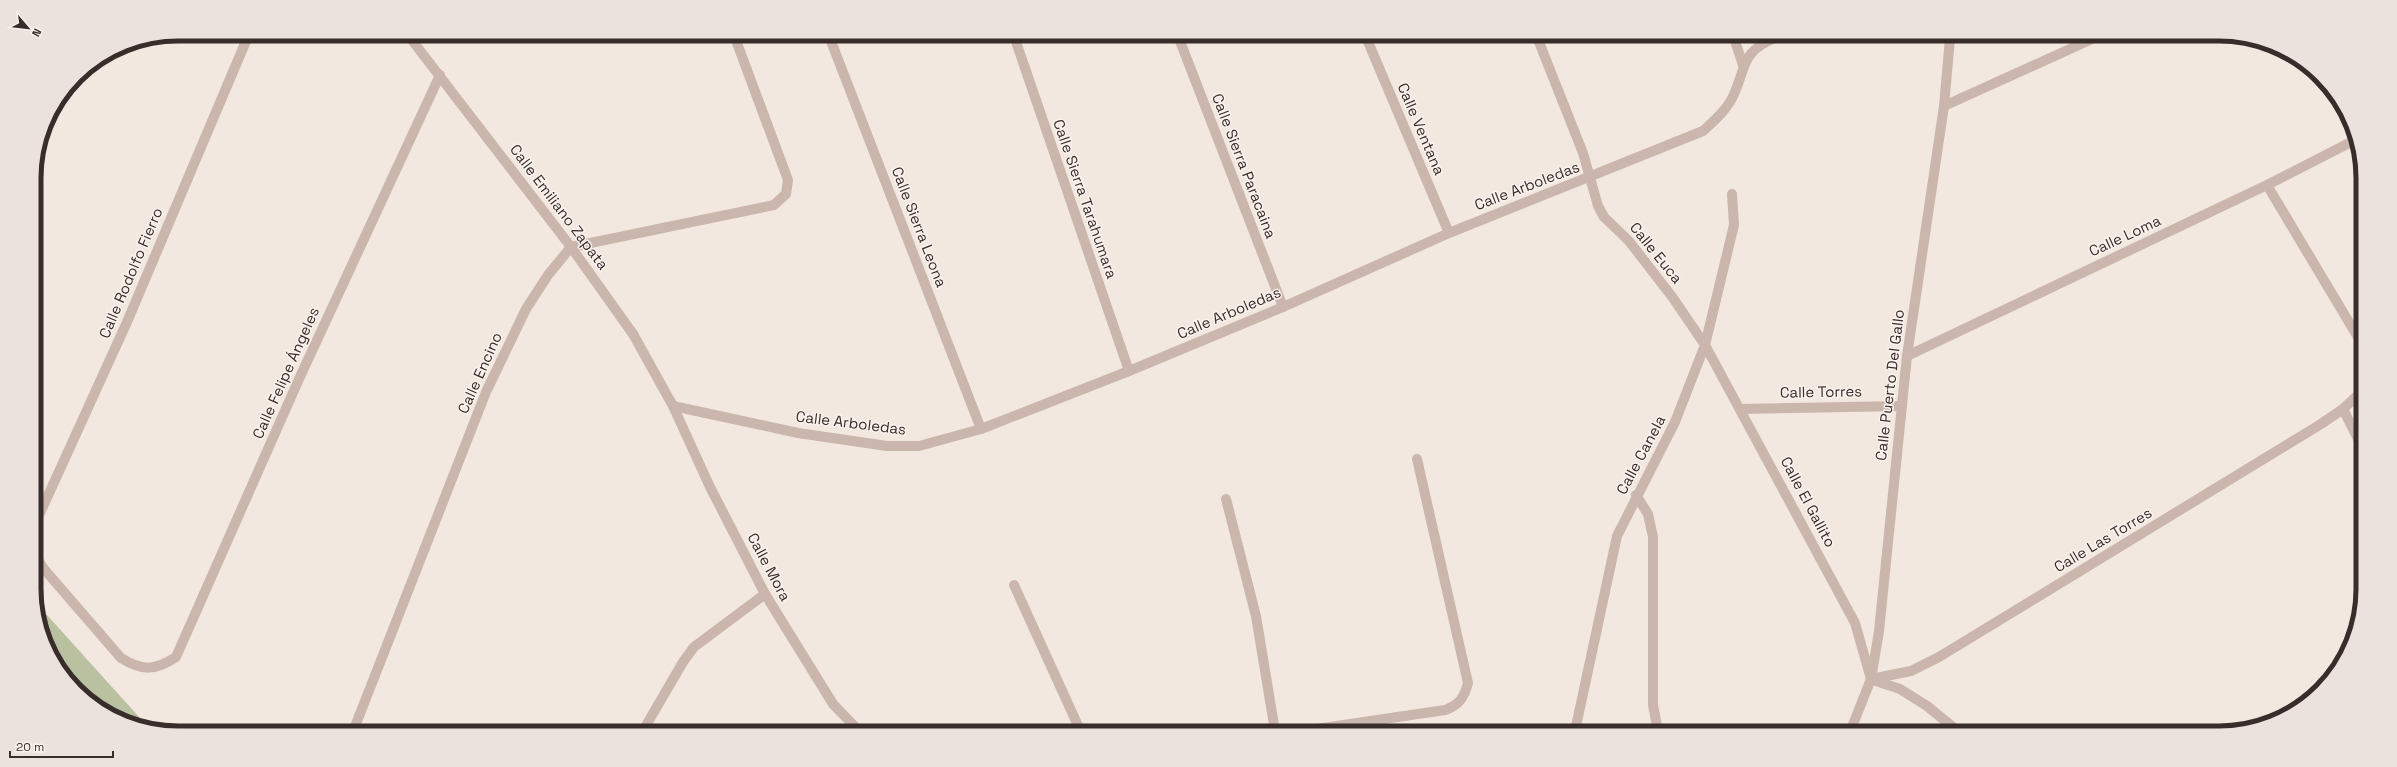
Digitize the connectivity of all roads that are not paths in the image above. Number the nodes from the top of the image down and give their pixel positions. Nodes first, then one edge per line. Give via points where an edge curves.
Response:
1 (247, 41) edge
2 (413, 41) edge
3 (736, 41) edge
4 (832, 41) edge
5 (1016, 41) edge
6 (1180, 41) edge
7 (1368, 41) edge
8 (1539, 41) edge
9 (1735, 41) edge
10 (1768, 41) edge
11 (1950, 41) edge
12 (2088, 41) edge
13 (1743, 65) junction
14 (440, 75) junction
15 (1944, 106) junction
16 (2351, 142) edge
17 (1591, 178) junction
18 (2267, 185) junction
19 (1732, 194) dead end
20 (1449, 233) junction
21 (571, 248) junction
22 (1283, 307) junction
23 (2356, 334) edge
24 (1705, 345) junction
25 (1907, 356) junction
26 (1129, 371) junction
27 (2356, 397) edge
28 (673, 406) junction
29 (1902, 406) junction
30 (1741, 409) junction
31 (2343, 409) junction
32 (981, 429) junction
33 (2356, 436) edge
34 (1417, 459) dead end
35 (1636, 495) junction
36 (1226, 499) dead end
37 (41, 511) edge
38 (41, 564) edge
39 (1014, 585) dead end
40 (765, 594) junction
41 (1871, 679) junction
42 (355, 726) edge
43 (646, 726) edge
44 (854, 726) edge
45 (1078, 726) edge
46 (1274, 726) edge
47 (1338, 726) edge
48 (1576, 726) edge
49 (1657, 726) edge
50 (1852, 726) edge
51 (1952, 726) edge

1 - 37 street, Calle Rodolfo Fierro via 127,322
2 - 14 street, Calle Emiliano Zapata
3 - 21 street via 788,180 786,194 774,205
4 - 32 street, Calle Sierra Leona
5 - 26 street, Calle Sierra Tarahumara
6 - 22 street, Calle Sierra Paracaina
7 - 20 street, Calle Ventana
8 - 17 street, Calle Euca via 1584,153
9 - 13 street
10 - 13 street via 1751,53
11 - 15 street, Calle Puerto Del Gallo
12 - 15 street
13 - 17 street, Calle Arboledas via 1734,95 1717,118 1702,131
14 - 21 street, Calle Emiliano Zapata
14 - 38 street, Calle Felipe Ángeles via 299,379 176,657 159,668 133,665 121,658
15 - 25 street, Calle Puerto Del Gallo
16 - 18 street, Calle Loma
17 - 20 street, Calle Arboledas
17 - 24 street, Calle Euca via 1598,206 1604,217 1629,241
18 - 23 street
18 - 25 street, Calle Loma
19 - 24 street, Calle Canela via 1734,225
20 - 22 street, Calle Arboledas
21 - 28 street, Calle Emiliano Zapata via 633,334
21 - 42 street, Calle Encino via 548,275 526,309 486,392
22 - 26 street, Calle Arboledas
24 - 30 street, Calle El Gallito
24 - 35 street, Calle Canela via 1675,422
25 - 29 street, Calle Puerto Del Gallo
26 - 32 street, Calle Arboledas
27 - 31 street, Calle Las Torres
28 - 32 street, Calle Arboledas via 798,433 887,446 919,446
28 - 40 street, Calle Mora via 710,487
29 - 30 street, Calle Torres
29 - 41 street, Calle Puerto Del Gallo via 1879,631
30 - 41 street, Calle El Gallito via 1855,623
31 - 33 street
31 - 41 street, Calle Las Torres via 1939,658 1911,671
34 - 47 street via 1468,683 1460,702 1445,710
35 - 48 street, Calle Canela via 1617,536
35 - 49 street via 1648,514 1653,538 1653,704
36 - 46 street via 1256,616
39 - 45 street
40 - 43 street via 694,647
40 - 44 street, Calle Mora via 829,698
41 - 50 street, Calle Puerto Del Gallo
41 - 51 street via 1900,689

